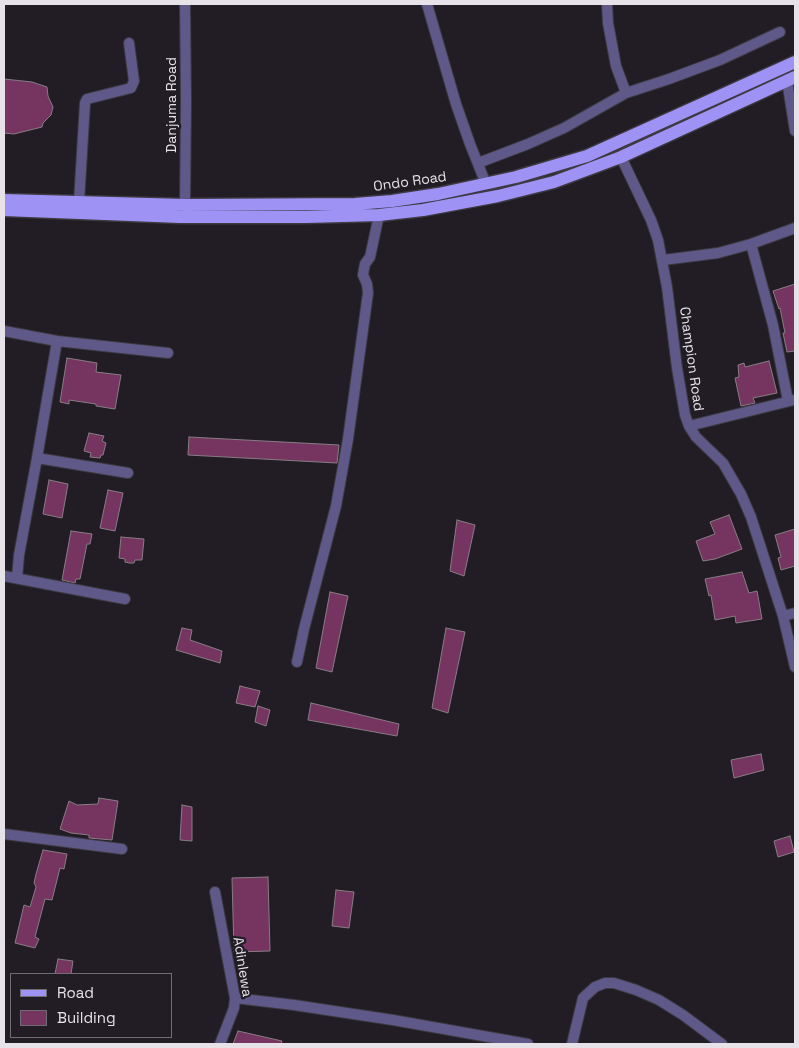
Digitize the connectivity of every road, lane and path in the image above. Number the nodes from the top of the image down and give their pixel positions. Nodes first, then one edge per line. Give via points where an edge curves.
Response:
1 (185, 4) edge
2 (427, 4) edge
3 (607, 4) edge
4 (780, 32) dead end
5 (129, 43) dead end
6 (795, 62) edge
7 (791, 79) edge
8 (626, 93) junction
9 (795, 131) edge
10 (620, 157) junction
11 (478, 162) junction
12 (486, 184) junction
13 (4, 200) edge
14 (79, 202) junction
15 (185, 205) junction
16 (4, 210) edge
17 (243, 211) junction
18 (379, 215) junction
19 (795, 228) edge
20 (751, 244) junction
21 (663, 260) junction
22 (4, 331) edge
23 (57, 340) junction
24 (168, 353) dead end
25 (792, 400) edge
26 (689, 426) junction
27 (38, 458) junction
28 (128, 473) dead end
29 (4, 576) edge
30 (16, 578) junction
31 (125, 599) dead end
32 (795, 613) edge
33 (783, 616) junction
34 (297, 662) dead end
35 (795, 666) edge
36 (4, 834) edge
37 (122, 849) dead end
38 (215, 892) dead end
39 (235, 998) junction
40 (220, 1044) edge
41 (528, 1044) edge
42 (572, 1044) edge
43 (722, 1044) edge

1 - 15 street, Danjuma Road
2 - 11 street via 456,104
3 - 8 street via 616,66
4 - 8 street via 720,60
5 - 14 street via 134,81 131,88 88,99 85,103
6 - 12 main road, Ondo Road via 586,156
7 - 9 street
7 - 10 main road, Ondo Road
8 - 11 street via 564,128
10 - 18 main road, Ondo Road via 554,182 498,196
10 - 21 street, Champion Road via 651,220
11 - 12 street
12 - 17 main road, Ondo Road via 392,201
13 - 14 main road, Ondo Road
14 - 15 main road, Ondo Road
15 - 17 main road, Ondo Road
16 - 17 main road, Ondo Road via 170,216
17 - 18 main road, Ondo Road via 306,218
18 - 34 street via 363,275 368,292 336,506
19 - 20 street
20 - 21 street via 718,253
20 - 25 street
21 - 26 street, Champion Road via 677,368
22 - 23 street
23 - 24 street
23 - 27 street
25 - 26 street
26 - 33 street, Champion Road via 723,463 741,494
27 - 28 street
27 - 30 street
29 - 30 street
30 - 31 street
32 - 33 street
33 - 35 street, Champion Road
36 - 37 street
38 - 39 street, Adinlewa
39 - 40 street, Adinlewa
39 - 41 street via 393,1020
42 - 43 street via 583,998 595,987 614,983 659,1000

